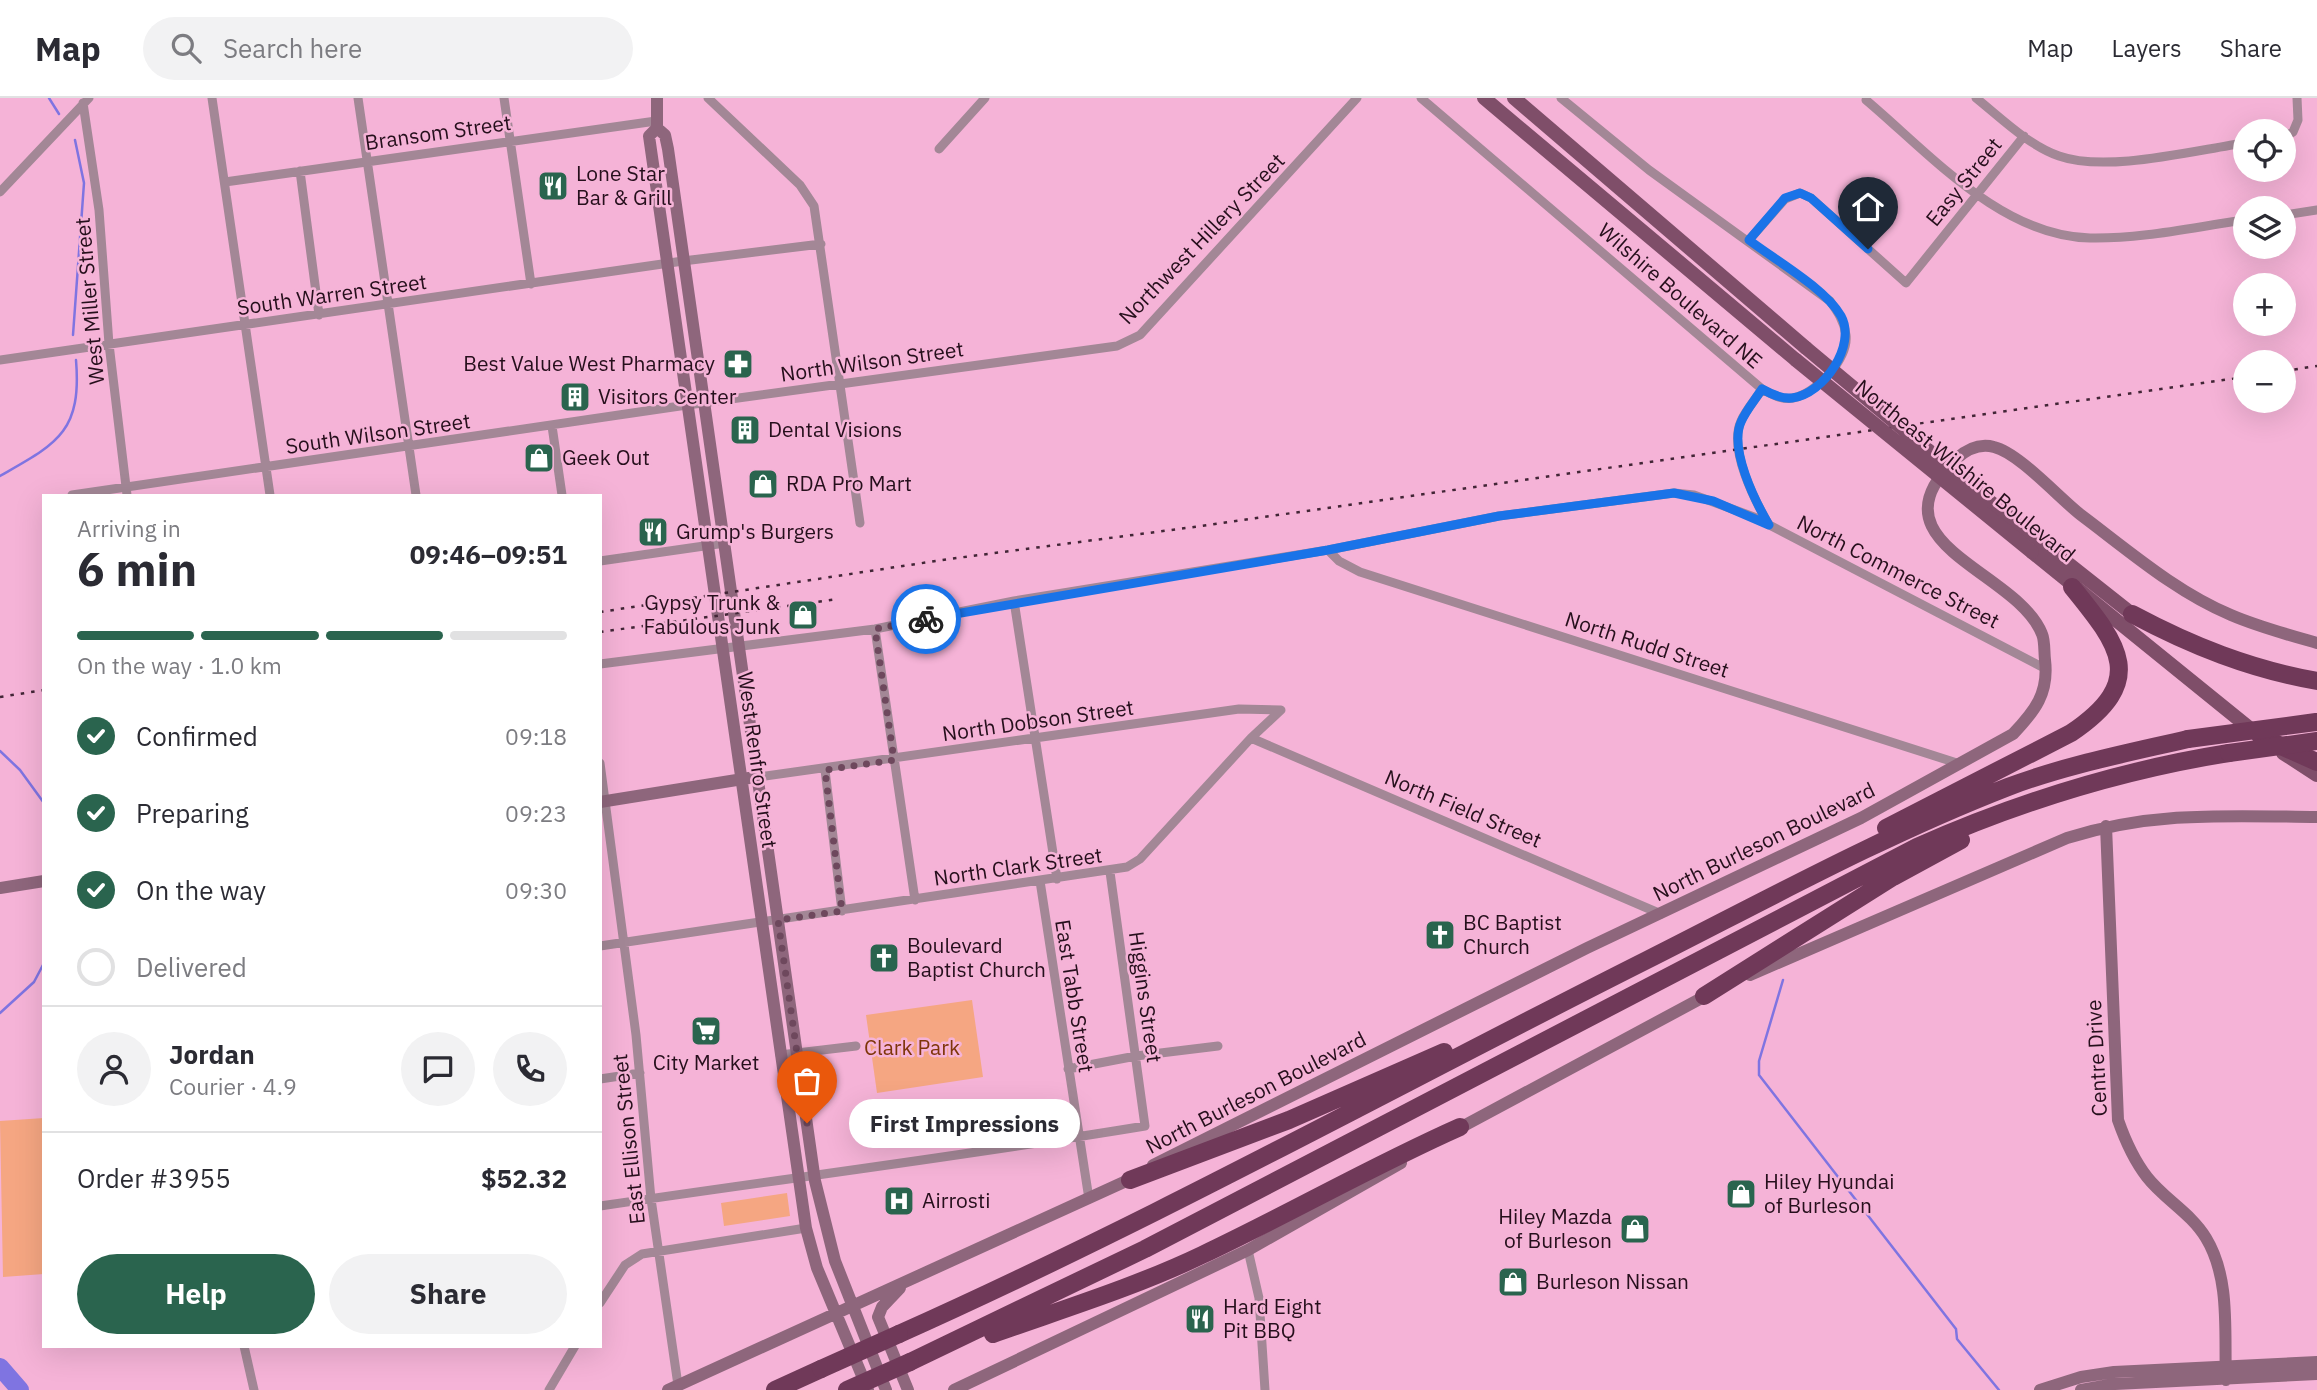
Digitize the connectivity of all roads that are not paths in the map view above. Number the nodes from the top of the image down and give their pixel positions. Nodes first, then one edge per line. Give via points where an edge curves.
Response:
1 (212, 98) edge
2 (358, 98) edge
3 (504, 98) edge
4 (657, 98) edge
5 (708, 98) edge
6 (985, 98) edge
7 (1357, 98) edge
8 (1421, 98) edge
9 (1484, 98) edge
10 (1514, 98) edge
11 (1561, 98) edge
12 (1976, 98) edge
13 (2297, 98) edge
14 (1866, 100) edge
15 (86, 101) edge
16 (2296, 123) edge
17 (656, 124) junction
18 (2024, 136) junction
19 (511, 140) junction
20 (2233, 145) edge
21 (939, 149) dead end
22 (366, 161) junction
23 (300, 171) junction
24 (225, 182) junction
25 (0, 192) edge
26 (1977, 194) junction
27 (2317, 210) edge
28 (2296, 213) edge
29 (2233, 222) edge
30 (1749, 240) junction
31 (821, 244) junction
32 (683, 261) junction
33 (669, 263) junction
34 (531, 284) junction
35 (387, 304) junction
36 (319, 314) junction
37 (246, 325) junction
38 (109, 344) junction
39 (1045, 356) joint
40 (0, 360) edge
41 (840, 383) junction
42 (1762, 389) junction
43 (704, 402) junction
44 (688, 405) junction
45 (552, 426) junction
46 (409, 447) junction
47 (265, 468) junction
48 (127, 491) edge
49 (86, 494) edge
50 (270, 494) edge
51 (416, 494) edge
52 (562, 494) edge
53 (860, 523) dead end
54 (1769, 525) junction
55 (725, 543) junction
56 (708, 545) junction
57 (1328, 550) junction
58 (602, 561) edge
59 (2073, 587) junction
60 (1014, 601) junction
61 (2132, 614) joint
62 (875, 629) junction
63 (2317, 643) edge
64 (740, 645) junction
65 (722, 647) junction
66 (602, 664) edge
67 (2046, 669) junction
68 (2317, 681) edge
69 (2317, 722) edge
70 (2260, 737) junction
71 (1251, 738) junction
72 (1035, 739) junction
73 (2317, 741) edge
74 (894, 760) junction
75 (2317, 762) edge
76 (1960, 764) junction
77 (825, 770) junction
78 (2317, 775) edge
79 (759, 777) junction
80 (741, 779) junction
81 (2097, 783) junction
82 (603, 801) edge
83 (2317, 817) edge
84 (2106, 826) junction
85 (1110, 872) junction
86 (1057, 878) junction
87 (42, 881) edge
88 (1040, 881) junction
89 (0, 888) edge
90 (915, 900) junction
91 (1764, 901) junction
92 (842, 911) junction
93 (1661, 914) junction
94 (778, 920) junction
95 (760, 922) junction
96 (625, 943) junction
97 (602, 946) edge
98 (1597, 985) junction
99 (1704, 996) junction
100 (856, 1046) dead end
101 (1217, 1046) dead end
102 (797, 1053) junction
103 (780, 1055) junction
104 (1136, 1056) junction
105 (1068, 1069) junction
106 (640, 1073) junction
107 (602, 1079) edge
108 (1460, 1127) junction
109 (1078, 1137) junction
110 (814, 1174) junction
111 (799, 1177) junction
112 (1130, 1180) junction
113 (651, 1199) junction
114 (1089, 1199) junction
115 (602, 1206) edge
116 (806, 1228) junction
117 (659, 1250) junction
118 (1248, 1250) junction
119 (905, 1283) junction
120 (602, 1300) edge
121 (853, 1306) junction
122 (836, 1314) junction
123 (244, 1348) edge
124 (574, 1348) edge
125 (910, 1362) junction
126 (2317, 1362) edge
127 (2226, 1373) junction
128 (2317, 1374) edge
129 (673, 1388) edge
130 (254, 1390) edge
131 (549, 1390) edge
132 (775, 1390) edge
133 (847, 1390) edge
134 (868, 1390) edge
135 (886, 1390) edge
136 (908, 1390) edge
137 (954, 1390) edge
138 (1265, 1390) edge
139 (2040, 1390) edge
140 (2081, 1390) edge

1 - 24 street
2 - 22 street
3 - 19 street
4 - 17 main road, West Renfro Street
5 - 31 street via 809,195
6 - 21 street
7 - 39 street, Northwest Hillery Street via 1140,335 1117,346
8 - 42 street, Wilshire Boulevard NE
9 - 59 main road, Northeast Wilshire Boulevard, bridge
10 - 61 main road, Northeast Wilshire Boulevard, bridge via 1988,500
11 - 30 street, Wilshire Boulevard NE via 1649,170
12 - 18 street
13 - 16 street
14 - 26 street
15 - 25 street
15 - 38 street, West Miller Street
17 - 19 street, Bransom Street
17 - 32 main road, West Renfro Street via 665,135
17 - 33 main road, West Renfro Street via 649,136
18 - 20 street via 2059,156 2092,163
18 - 26 street, Easy Street
19 - 22 street, Bransom Street
19 - 34 street
22 - 23 street, Bransom Street
22 - 35 street
23 - 24 street, Bransom Street
23 - 36 street
24 - 37 street
26 - 29 street via 2018,218 2087,238 2129,237
26 - 30 street, Easy Street via 1906,283 1800,193 1785,198
27 - 28 street
30 - 42 street, Wilshire Boulevard NE via 1829,300 1842,317 1847,337 1841,358 1805,393 1792,398
31 - 32 street, South Warren Street
31 - 41 street
32 - 33 street, South Warren Street
32 - 43 main road, West Renfro Street
33 - 34 street, South Warren Street
33 - 44 main road, West Renfro Street
34 - 35 street, South Warren Street
35 - 36 street, South Warren Street
35 - 46 street
36 - 37 street, South Warren Street
37 - 38 street, South Warren Street
37 - 47 street
38 - 40 street, South Warren Street
38 - 48 street, West Miller Street
39 - 41 street, North Wilson Street
41 - 43 street, North Wilson Street
41 - 53 street
42 - 54 street via 1741,421 1740,454 1756,504
43 - 44 street, North Wilson Street
43 - 55 main road, West Renfro Street
44 - 45 street, South Wilson Street
44 - 56 main road, West Renfro Street
45 - 46 street, South Wilson Street
45 - 52 street
46 - 47 street, South Wilson Street
46 - 51 street
47 - 48 street, South Wilson Street
47 - 50 street
48 - 49 street, South Wilson Street
54 - 57 street, North Commerce Street via 1713,501 1674,493 1499,516
54 - 67 street, North Commerce Street
55 - 56 street
55 - 64 main road, West Renfro Street
56 - 58 street
56 - 65 main road, West Renfro Street
57 - 60 street, North Commerce Street
57 - 76 street, North Rudd Street via 1360,572
59 - 70 main road, Northeast Wilshire Boulevard
59 - 91 highway via 2106,628 2119,661 2112,696 2098,715 1801,872
60 - 62 street, North Commerce Street
60 - 72 street
61 - 68 highway via 2229,659
62 - 64 street, North Commerce Street
62 - 74 street
63 - 67 main road, North Burleson Boulevard via 2229,614 2189,592 2075,510 2010,453 1980,445 1963,453 1935,481 1929,495 1931,527 1954,554 2025,609 2042,634
64 - 65 street, North Commerce Street
64 - 79 main road, West Renfro Street
65 - 66 street, North Commerce Street
65 - 80 main road, West Renfro Street
67 - 76 main road, North Burleson Boulevard via 2046,690 2032,714 2013,734
69 - 91 highway, bridge via 2188,739 2011,786
70 - 75 highway
70 - 78 main road, Northeast Wilshire Boulevard
71 - 72 street, North Dobson Street via 1281,710 1239,709
71 - 85 street, North Clark Street via 1140,859
71 - 93 street, North Field Street
72 - 74 street, North Dobson Street
72 - 86 street
73 - 81 highway, bridge via 2176,762
74 - 77 street, North Dobson Street
74 - 90 street
76 - 93 main road, North Burleson Boulevard via 1861,818
77 - 79 street, North Dobson Street
77 - 92 street
79 - 80 main road
79 - 94 main road, West Renfro Street
80 - 82 main road
80 - 95 main road, West Renfro Street
81 - 99 highway via 1933,854
81 - 125 highway via 1979,820 1895,858 1169,1237
82 - 96 street, East Ellison Street
83 - 84 main road via 2180,817
84 - 99 main road via 2041,849
84 - 127 main road, Centre Drive via 2118,1120 2129,1150 2148,1178 2207,1239 2223,1290
85 - 86 street, North Clark Street
85 - 104 street, Higgins Street
86 - 88 street, North Clark Street
87 - 89 main road
88 - 90 street, North Clark Street
88 - 105 street, East Tabb Street
90 - 92 street, North Clark Street
91 - 98 highway
92 - 94 street, North Clark Street
93 - 112 main road, North Burleson Boulevard via 1170,1154
94 - 95 street, North Clark Street
94 - 102 main road, West Renfro Street
95 - 96 street, North Clark Street
95 - 103 main road, West Renfro Street
96 - 97 street, North Clark Street
96 - 106 street, East Ellison Street
98 - 112 highway via 1581,986 1289,1120
98 - 132 highway, bridge via 1069,1255
99 - 108 main road
100 - 102 street
101 - 104 street
102 - 103 street
102 - 110 main road, West Renfro Street
103 - 111 main road, West Renfro Street
104 - 105 street
104 - 109 street, Higgins Street via 1145,1126
105 - 109 street, East Tabb Street
106 - 107 street
106 - 113 street, East Ellison Street
108 - 118 main road
108 - 125 highway via 1154,1276
109 - 110 street via 877,1169
109 - 114 street, East Tabb Street
110 - 111 street
110 - 121 main road, West Renfro Street via 826,1234
111 - 113 street
111 - 116 main road, West Renfro Street
112 - 114 main road, North Burleson Boulevard
113 - 115 street
113 - 117 street, East Ellison Street
114 - 119 main road, North Burleson Boulevard
116 - 117 street
116 - 122 main road, West Renfro Street
117 - 120 street via 625,1265
117 - 129 street, East Ellison Street
118 - 137 main road
118 - 138 street via 1259,1298
119 - 121 main road, North Burleson Boulevard
119 - 136 main road via 878,1317
121 - 122 main road, North Burleson Boulevard
121 - 135 main road
122 - 129 main road, North Burleson Boulevard
122 - 134 main road, West Renfro Street
123 - 130 street
124 - 131 street
125 - 133 highway, bridge
126 - 127 main road
127 - 128 main road
127 - 139 main road via 2114,1372
127 - 140 main road

